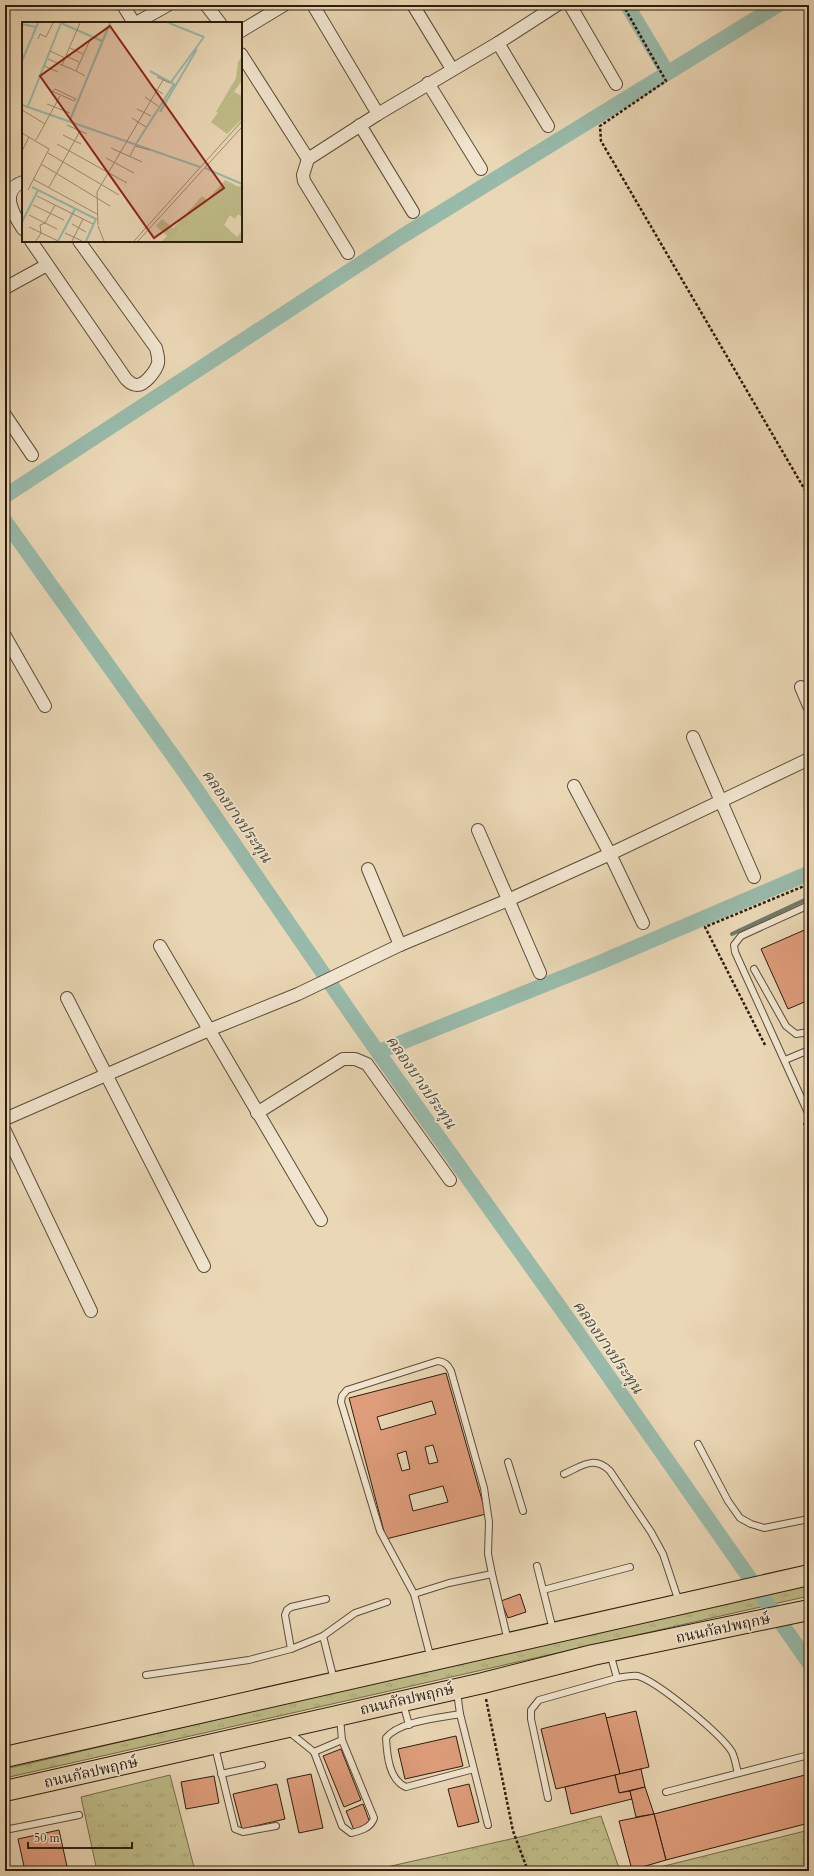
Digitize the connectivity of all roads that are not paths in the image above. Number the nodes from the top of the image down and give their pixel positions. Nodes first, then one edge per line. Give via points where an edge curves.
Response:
1 (123, 5) edge
2 (168, 5) edge
3 (206, 5) edge
4 (284, 5) edge
5 (313, 5) edge
6 (413, 5) edge
7 (557, 5) edge
8 (570, 5) edge
9 (134, 22) edge
10 (137, 22) edge
11 (219, 22) edge
12 (242, 30) edge
13 (498, 43) junction
14 (242, 56) edge
15 (452, 69) junction
16 (428, 83) junction
17 (616, 84) dead end
18 (378, 114) junction
19 (360, 125) junction
20 (548, 126) dead end
21 (308, 159) junction
22 (481, 169) dead end
23 (22, 182) edge
24 (413, 212) dead end
25 (22, 227) edge
26 (32, 242) edge
27 (80, 242) edge
28 (348, 253) dead end
29 (47, 265) junction
30 (5, 288) edge
31 (5, 415) edge
32 (32, 455) dead end
33 (5, 636) edge
34 (9, 651) edge
35 (801, 687) dead end
36 (45, 706) dead end
37 (809, 706) edge
38 (693, 737) dead end
39 (809, 759) edge
40 (574, 786) dead end
41 (721, 801) junction
42 (478, 830) dead end
43 (610, 854) junction
44 (368, 869) dead end
45 (754, 878) dead end
46 (508, 900) junction
47 (809, 905) edge
48 (643, 923) dead end
49 (400, 945) junction
50 (160, 946) dead end
51 (754, 968) dead end
52 (540, 973) dead end
53 (67, 998) dead end
54 (209, 1030) junction
55 (809, 1032) edge
56 (809, 1050) edge
57 (785, 1060) junction
58 (106, 1074) junction
59 (257, 1113) junction
60 (809, 1115) edge
61 (5, 1118) edge
62 (5, 1132) edge
63 (450, 1180) dead end
64 (321, 1220) dead end
65 (204, 1266) dead end
66 (91, 1311) dead end
67 (698, 1444) dead end
68 (508, 1462) dead end
69 (564, 1474) dead end
70 (523, 1511) dead end
71 (809, 1519) edge
72 (537, 1566) dead end
73 (630, 1567) dead end
74 (492, 1574) junction
75 (809, 1575) edge
76 (543, 1590) junction
77 (414, 1594) junction
78 (326, 1598) dead end
79 (387, 1602) dead end
80 (679, 1604) junction
81 (809, 1610) edge
82 (553, 1632) junction
83 (323, 1636) junction
84 (508, 1642) junction
85 (291, 1649) junction
86 (610, 1652) junction
87 (432, 1660) junction
88 (146, 1675) dead end
89 (617, 1678) junction
90 (334, 1682) junction
91 (457, 1688) junction
92 (402, 1700) junction
93 (340, 1714) junction
94 (460, 1714) junction
95 (409, 1725) junction
96 (284, 1727) junction
97 (342, 1740) junction
98 (214, 1744) junction
99 (314, 1752) junction
100 (809, 1755) edge
101 (5, 1757) edge
102 (262, 1765) dead end
103 (474, 1769) junction
104 (738, 1773) junction
105 (221, 1774) junction
106 (5, 1791) edge
107 (666, 1792) dead end
108 (548, 1798) dead end
109 (78, 1815) dead end
110 (488, 1825) dead end
111 (276, 1826) dead end
112 (5, 1830) edge

1 - 9 street
2 - 10 street
3 - 11 street
4 - 12 street
5 - 18 street
6 - 15 street
7 - 13 street
8 - 17 street
13 - 15 street
13 - 20 street
14 - 21 street
15 - 16 street
16 - 18 street
16 - 22 street
18 - 19 street
19 - 21 street
19 - 24 street
21 - 28 street via 303,174 304,181
23 - 25 street via 10,187 7,200
26 - 29 street
27 - 29 street via 156,348 158,363 152,375 143,383 131,384 126,379
29 - 30 street
31 - 32 street
33 - 34 street
34 - 36 street
35 - 37 street
38 - 41 street
39 - 41 street
40 - 43 street
41 - 43 street
41 - 45 street
42 - 46 street
43 - 46 street
43 - 48 street
44 - 49 street
46 - 49 street
46 - 52 street
47 - 57 lane via 741,936 734,945
49 - 54 street via 298,994
50 - 54 street
51 - 55 lane via 786,1026 796,1034
53 - 58 street
54 - 58 street
54 - 59 street
56 - 57 lane
57 - 60 lane
58 - 61 street
58 - 65 street
59 - 63 street via 344,1059 355,1058 367,1064
59 - 64 street
62 - 66 street
67 - 71 lane via 728,1501 740,1518 764,1528
68 - 70 lane
69 - 80 lane via 590,1463 604,1464 651,1532 663,1554
72 - 76 lane
73 - 76 lane
74 - 77 lane
74 - 77 lane via 488,1554 489,1522 479,1466 451,1371 444,1362 438,1361 347,1390 341,1402 380,1531
74 - 84 lane
75 - 80 main road
76 - 82 lane
77 - 87 lane
78 - 85 lane via 287,1610 285,1614
79 - 83 lane via 356,1613
80 - 82 main road
81 - 86 main road, ถนนกัลปพฤกษ์
82 - 84 main road
83 - 85 lane
83 - 90 lane
84 - 87 main road
85 - 88 lane via 249,1660
86 - 89 lane
86 - 91 main road, ถนนกัลปพฤกษ์
87 - 90 main road
89 - 104 lane via 636,1676 646,1679 671,1696 705,1724 732,1752
89 - 108 lane via 539,1700 532,1710 531,1720
90 - 101 main road
91 - 92 main road, ถนนกัลปพฤกษ์
91 - 94 lane
92 - 93 main road, ถนนกัลปพฤกษ์
92 - 95 lane
93 - 96 main road, ถนนกัลปพฤกษ์
93 - 97 lane
94 - 95 lane
94 - 103 lane
95 - 103 lane via 391,1732 386,1738 392,1773 399,1785 406,1787
96 - 98 main road, ถนนกัลปพฤกษ์
96 - 99 lane
97 - 99 lane
97 - 99 lane via 373,1814 374,1818 369,1826 351,1833 342,1826
98 - 105 lane
98 - 106 main road, ถนนกัลปพฤกษ์
100 - 104 lane
102 - 105 lane
103 - 110 lane
104 - 107 lane
105 - 111 lane via 235,1829 243,1832
109 - 112 lane

